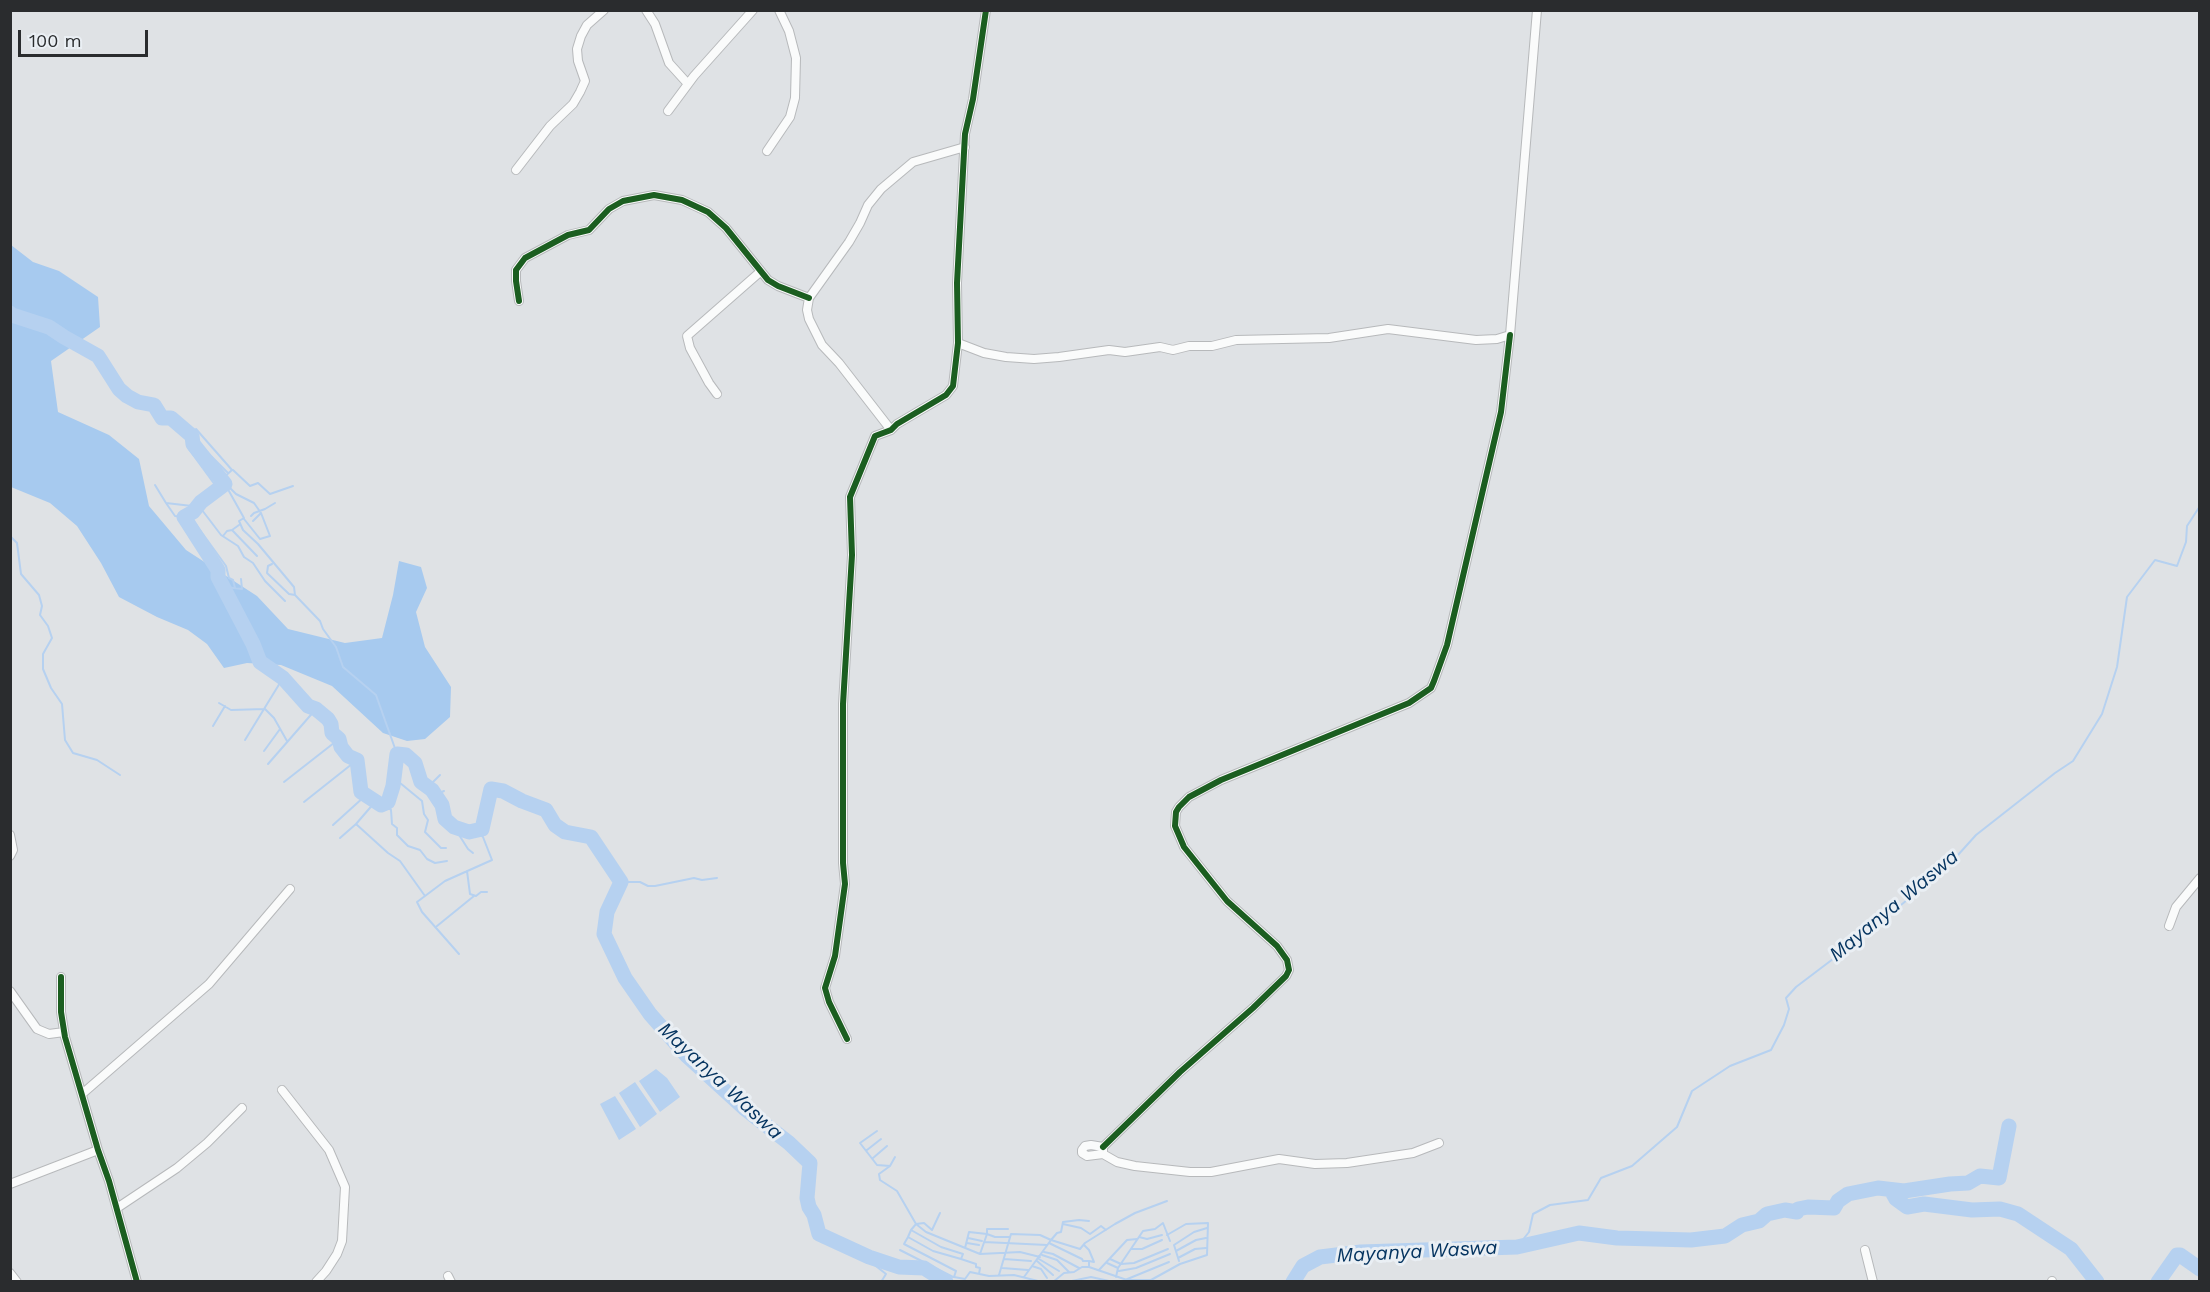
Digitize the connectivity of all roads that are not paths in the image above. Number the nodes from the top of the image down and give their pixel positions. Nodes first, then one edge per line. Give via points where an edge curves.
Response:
1 (604, 10) edge
2 (646, 10) edge
3 (753, 10) edge
4 (779, 10) edge
5 (986, 10) edge
6 (1538, 10) edge
7 (688, 84) junction
8 (668, 111) dead end
9 (965, 147) junction
10 (767, 151) dead end
11 (516, 170) dead end
12 (760, 272) junction
13 (809, 298) junction
14 (519, 301) dead end
15 (1510, 335) junction
16 (958, 343) junction
17 (717, 394) dead end
18 (891, 430) junction
19 (10, 835) edge
20 (10, 856) edge
21 (2199, 878) edge
22 (290, 889) dead end
23 (2169, 926) dead end
24 (61, 977) dead end
25 (10, 991) edge
26 (64, 1032) junction
27 (847, 1039) dead end
28 (282, 1090) dead end
29 (82, 1094) junction
30 (242, 1108) dead end
31 (1438, 1143) dead end
32 (98, 1150) junction
33 (10, 1184) edge
34 (117, 1208) junction
35 (1865, 1250) dead end
36 (10, 1273) edge
37 (17, 1281) edge
38 (137, 1281) edge
39 (316, 1281) edge
40 (1873, 1281) edge

1 - 11 street via 581,36 578,61 585,81 580,92
2 - 7 street via 656,24 669,63
3 - 7 street
4 - 10 street via 796,58 795,98 790,117
5 - 9 street
6 - 15 street
7 - 8 street
9 - 13 street via 913,162 881,189
9 - 16 street via 957,283
12 - 13 street via 778,286
12 - 14 street via 726,228 708,212 682,200 646,196 609,208 589,230 525,258 516,270
12 - 17 street via 687,336
13 - 18 street via 809,319 822,345
15 - 16 street via 1476,340 1388,329 1329,338 1236,340 1173,350 1109,350 1034,359 984,353
15 - 31 street via 1501,412 1447,645 1431,688 1409,703 1221,780 1189,797 1179,807 1175,826 1184,847 1227,901 1277,946 1289,970 1103,1150 1117,1162 1135,1166 1211,1172 1279,1159 1347,1163 1413,1153
16 - 18 street via 953,386 946,396
18 - 27 street via 876,436 850,497 852,555 843,704 845,884 835,956 825,988
19 - 20 street
21 - 23 street via 2176,907
22 - 29 street via 209,984
24 - 26 street
25 - 26 street via 37,1029 49,1034
26 - 29 street
28 - 39 street via 329,1150 345,1187 342,1241 327,1270
29 - 32 street
30 - 34 street via 177,1168
32 - 33 street
32 - 34 street
34 - 38 street
35 - 40 street
36 - 37 street

